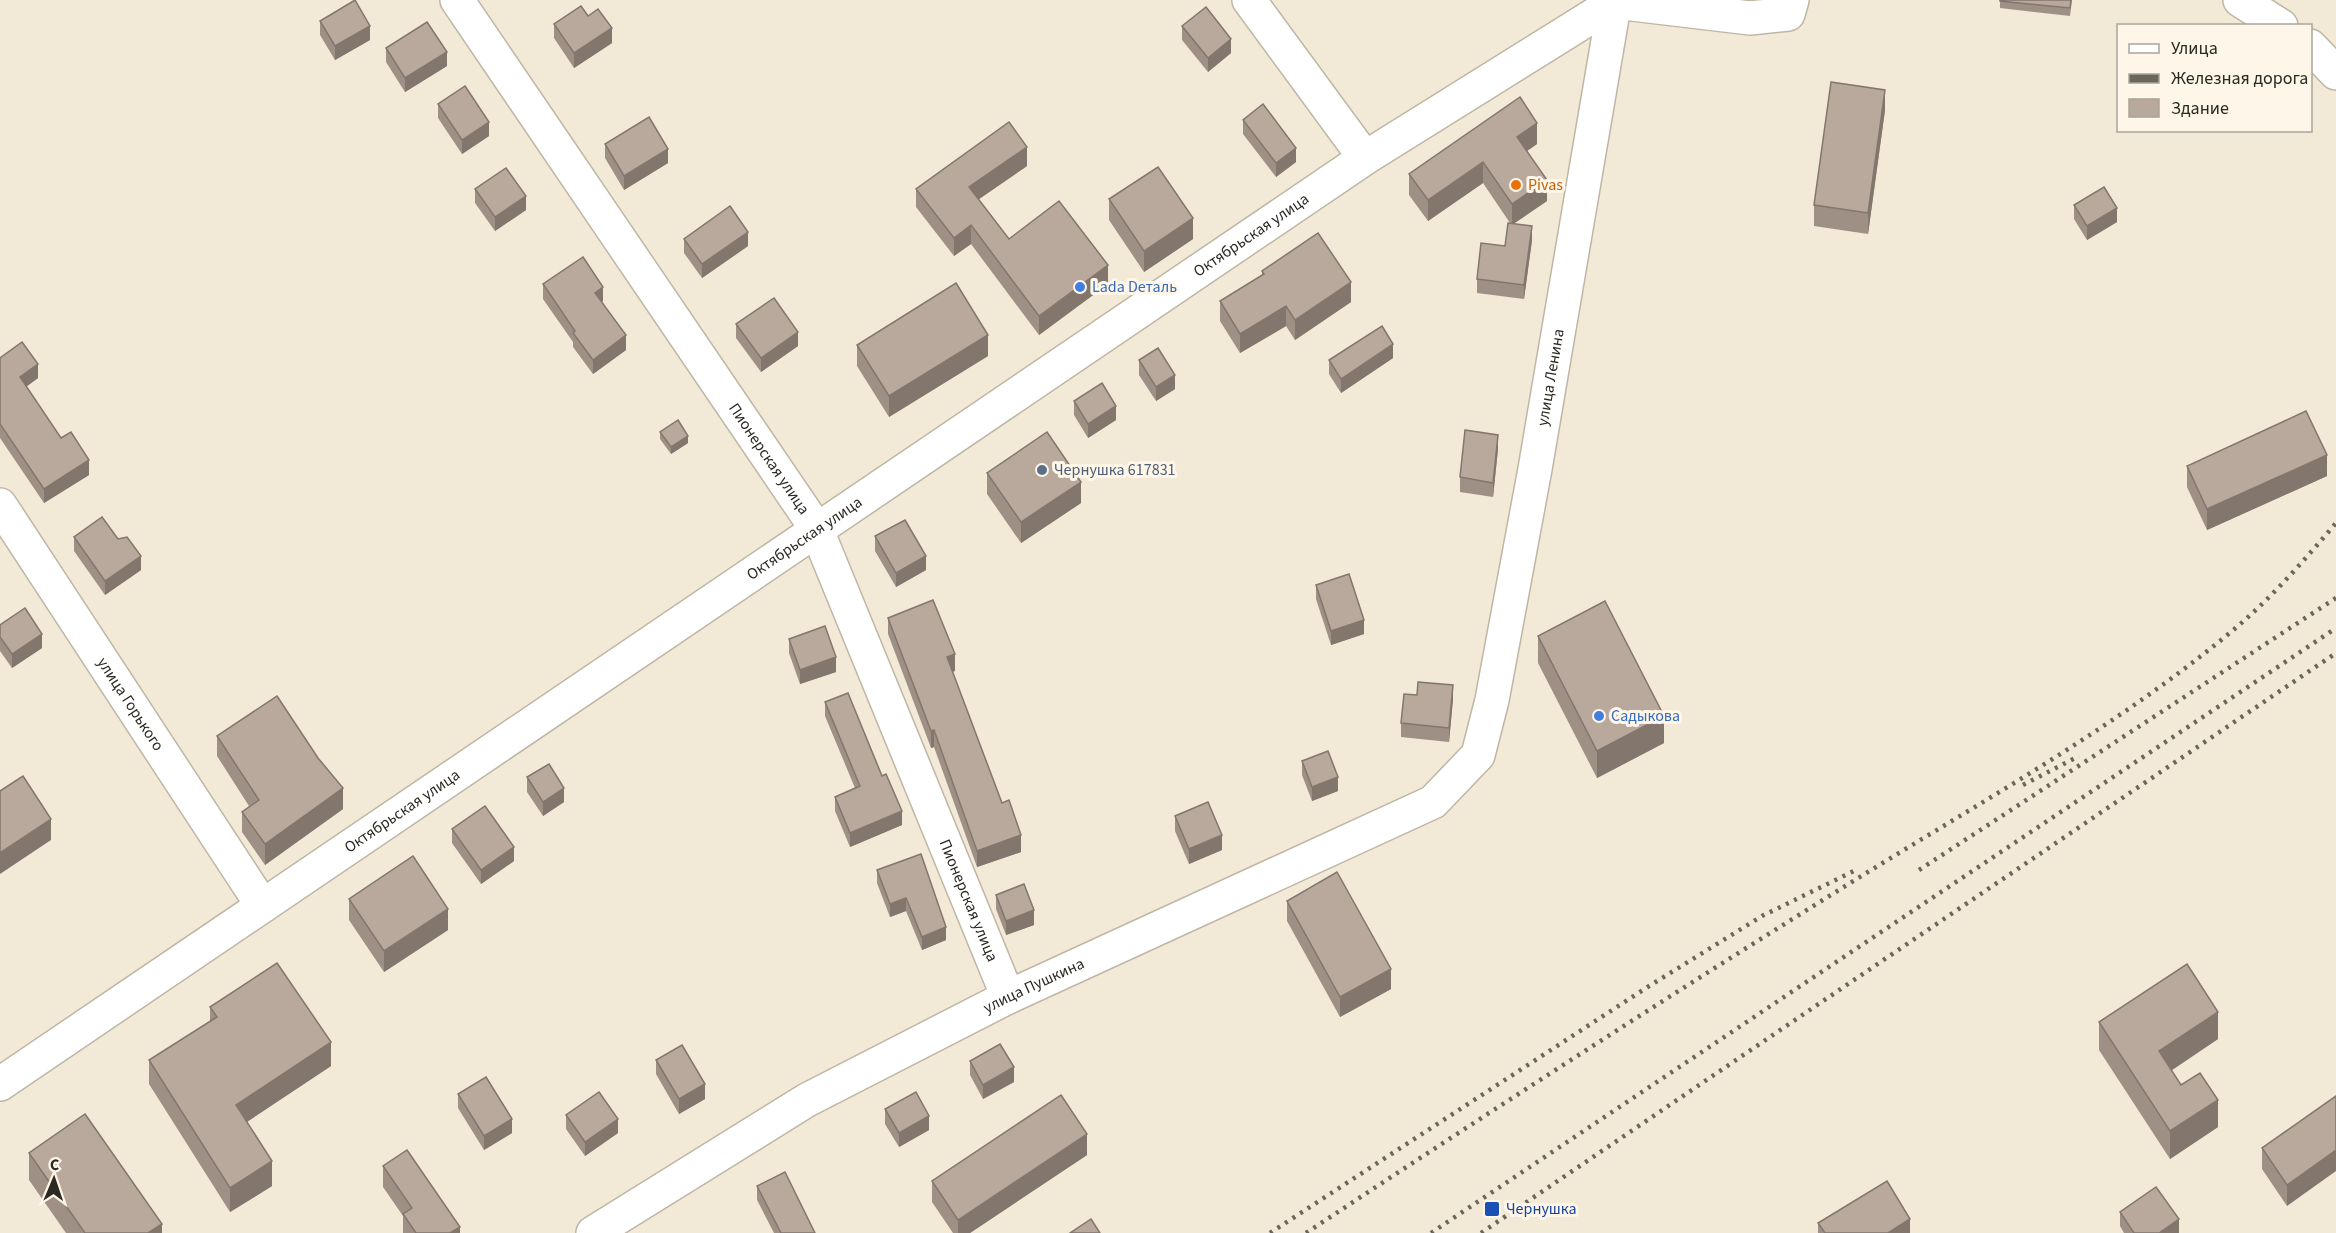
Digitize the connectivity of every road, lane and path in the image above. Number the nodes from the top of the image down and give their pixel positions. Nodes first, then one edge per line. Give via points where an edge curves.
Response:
1 (457, 0) edge
2 (1249, 0) edge
3 (1615, 1) edge
4 (2245, 1) edge
5 (1790, 7) edge
6 (2278, 24) edge
7 (2312, 48) edge
8 (2336, 73) edge
9 (1365, 158) junction
10 (5, 523) edge
11 (816, 528) junction
12 (1478, 755) joint
13 (262, 905) junction
14 (1008, 997) junction
15 (0, 1083) edge
16 (593, 1233) edge

1 - 11 street, Пионерская улица
2 - 9 street
3 - 5 street via 1750,18
3 - 9 street, Октябрьская улица
3 - 12 street, улица Ленина via 1535,469
4 - 6 street
7 - 8 street
9 - 11 street, Октябрьская улица
10 - 13 street, улица Горького
11 - 13 street, Октябрьская улица
11 - 14 street, Пионерская улица
12 - 14 street, улица Пушкина via 1433,802
13 - 15 street, Октябрьская улица
14 - 16 street, улица Пушкина via 807,1100

